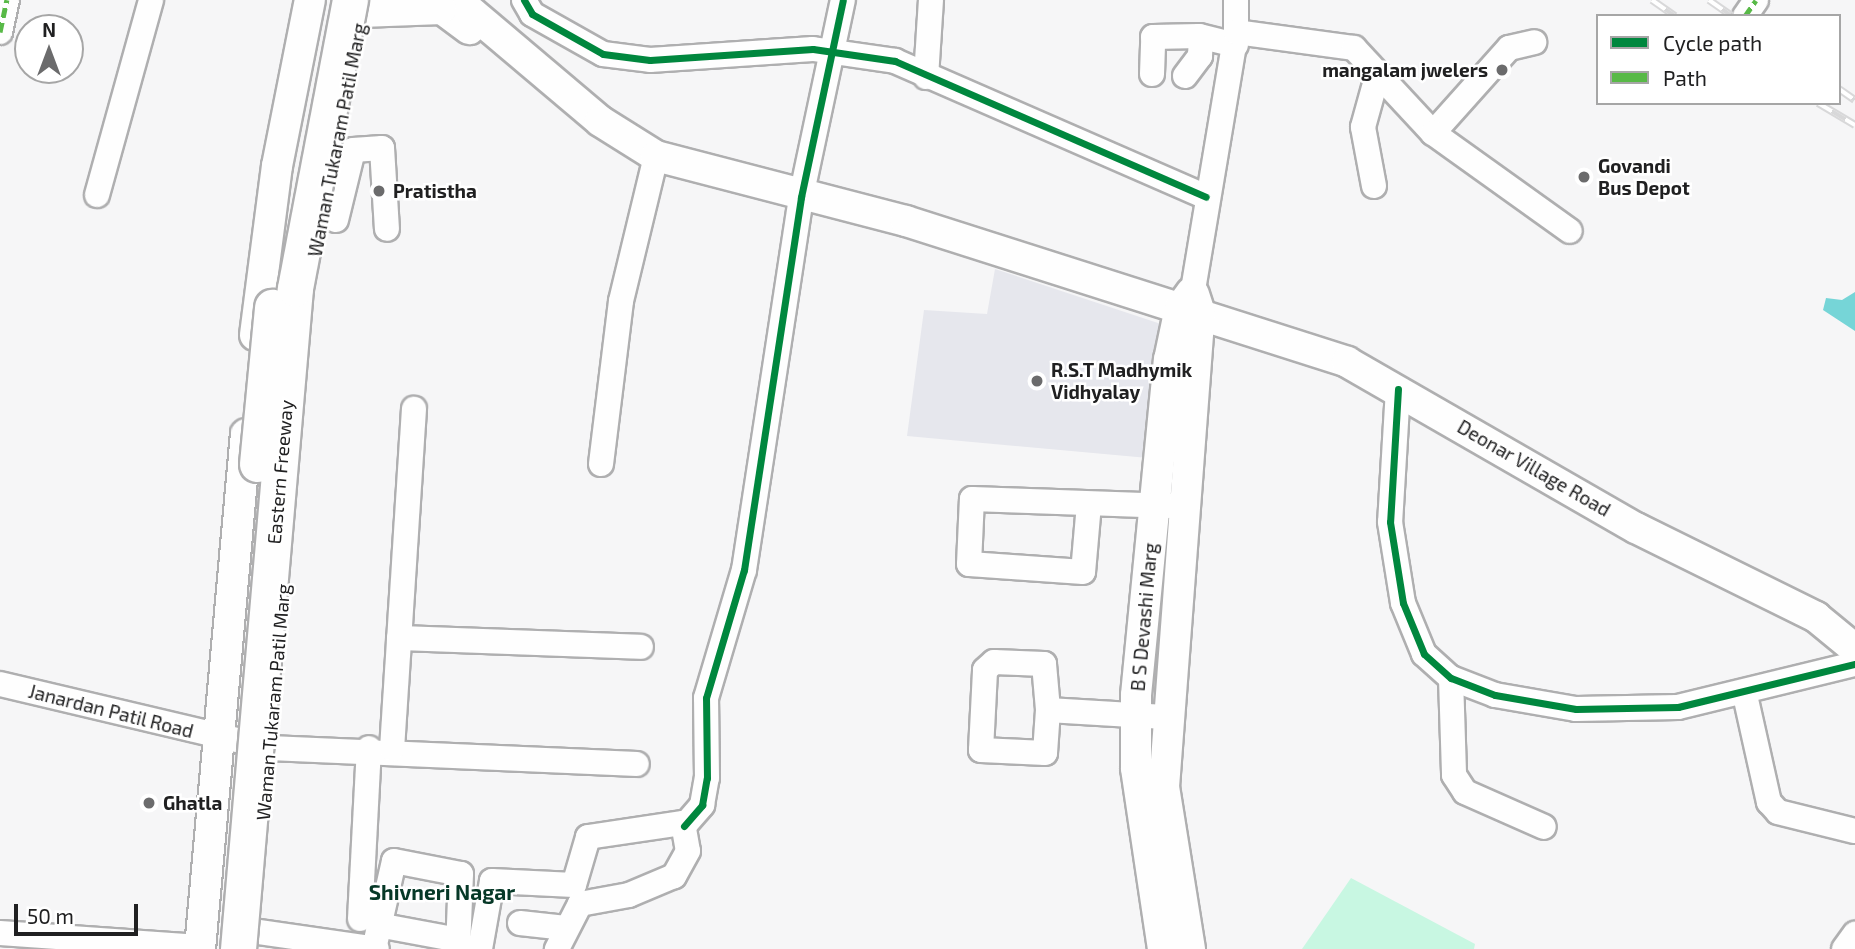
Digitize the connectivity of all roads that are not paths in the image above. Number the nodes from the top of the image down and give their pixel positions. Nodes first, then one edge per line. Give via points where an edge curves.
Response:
1 (8, 0) edge
2 (151, 0) edge
3 (310, 0) edge
4 (327, 0) edge
5 (524, 0) edge
6 (843, 0) edge
7 (931, 0) edge
8 (1236, 0) edge
9 (442, 3) edge
10 (359, 4) edge
11 (0, 32) edge
12 (1201, 37) junction
13 (1236, 39) junction
14 (1534, 42) dead end
15 (836, 52) junction
16 (1231, 71) junction
17 (1378, 73) junction
18 (1152, 74) dead end
19 (926, 77) junction
20 (1433, 132) junction
21 (656, 156) junction
22 (339, 173) junction
23 (1374, 186) dead end
24 (97, 195) dead end
25 (801, 197) junction
26 (1206, 197) junction
27 (336, 220) dead end
28 (387, 229) dead end
29 (1570, 231) dead end
30 (1191, 303) junction
31 (1398, 389) junction
32 (414, 409) dead end
33 (601, 464) dead end
34 (1089, 504) junction
35 (1169, 506) junction
36 (399, 638) junction
37 (641, 647) dead end
38 (1855, 649) edge
39 (1855, 664) edge
40 (1451, 678) junction
41 (0, 684) edge
42 (1745, 695) junction
43 (1048, 710) dead end
44 (1136, 714) junction
45 (1166, 717) junction
46 (223, 738) junction
47 (270, 748) junction
48 (381, 748) junction
49 (636, 764) dead end
50 (684, 826) junction
51 (1544, 827) dead end
52 (1855, 831) edge
53 (577, 895) junction
54 (520, 923) dead end
55 (0, 933) edge
56 (1855, 934) edge
57 (373, 935) edge
58 (562, 939) edge
59 (247, 943) edge
60 (458, 945) edge
61 (208, 948) edge
62 (1163, 949) edge
63 (1190, 949) edge
64 (1844, 949) edge

1 - 11 street
2 - 24 street
3 - 46 main road via 257,316
4 - 61 highway, Eastern Freeway, bridge via 295,147 263,377
5 - 15 street via 533,14 603,54 650,60
6 - 15 street
7 - 19 street
8 - 13 street, B S Devashi Marg
9 - 10 main road
9 - 21 main road, Deonar Village Road
10 - 22 main road, Waman Tukaram Patil Marg
10 - 59 highway, Eastern Freeway, bridge via 295,288
12 - 13 street
12 - 16 street via 1189,71
12 - 18 street via 1149,39
13 - 16 street, B S Devashi Marg
13 - 17 street via 1354,48
14 - 20 street via 1509,48
15 - 19 street via 895,61
15 - 25 street
16 - 26 street, B S Devashi Marg
17 - 20 street
17 - 23 street via 1363,127
19 - 26 street
20 - 29 street
21 - 25 main road, Deonar Village Road
21 - 33 street via 621,301
22 - 27 street
22 - 28 street via 358,146 382,148
22 - 47 main road, Waman Tukaram Patil Marg via 308,285
25 - 30 main road, Deonar Village Road via 906,221
25 - 50 street via 744,570 706,698 707,778 702,805
26 - 30 street, B S Devashi Marg
30 - 31 main road, Deonar Village Road via 1305,345
30 - 35 main road, B S Devashi Marg
31 - 38 main road, Deonar Village Road via 1636,528 1816,617
31 - 40 street via 1390,522 1403,603 1424,654
32 - 36 street
34 - 34 street via 972,499 969,565 1083,572
34 - 35 street
35 - 44 main road, B S Devashi Marg
35 - 45 main road, B S Devashi Marg
36 - 37 street
36 - 48 street
39 - 42 street
40 - 42 street via 1495,695 1576,709 1678,707
40 - 51 street via 1454,775 1465,792
41 - 46 street, Janardan Patil Road
42 - 52 street via 1769,802 1778,812
43 - 44 street
44 - 45 street
44 - 62 main road, B S Devashi Marg via 1136,768
45 - 63 main road, B S Devashi Marg via 1170,853
46 - 47 street, Janardan Patil Road
46 - 61 main road
47 - 48 street, Janardan Patil Road
47 - 59 main road, Waman Tukaram Patil Marg
48 - 49 street, Janardan Patil Road
48 - 57 street
50 - 53 street via 688,851 665,884
50 - 53 street via 676,820 588,837
53 - 58 street
53 - 60 street via 492,881
54 - 58 street
55 - 61 street
56 - 64 street
57 - 59 street
57 - 60 street
57 - 60 street via 394,861 461,874

